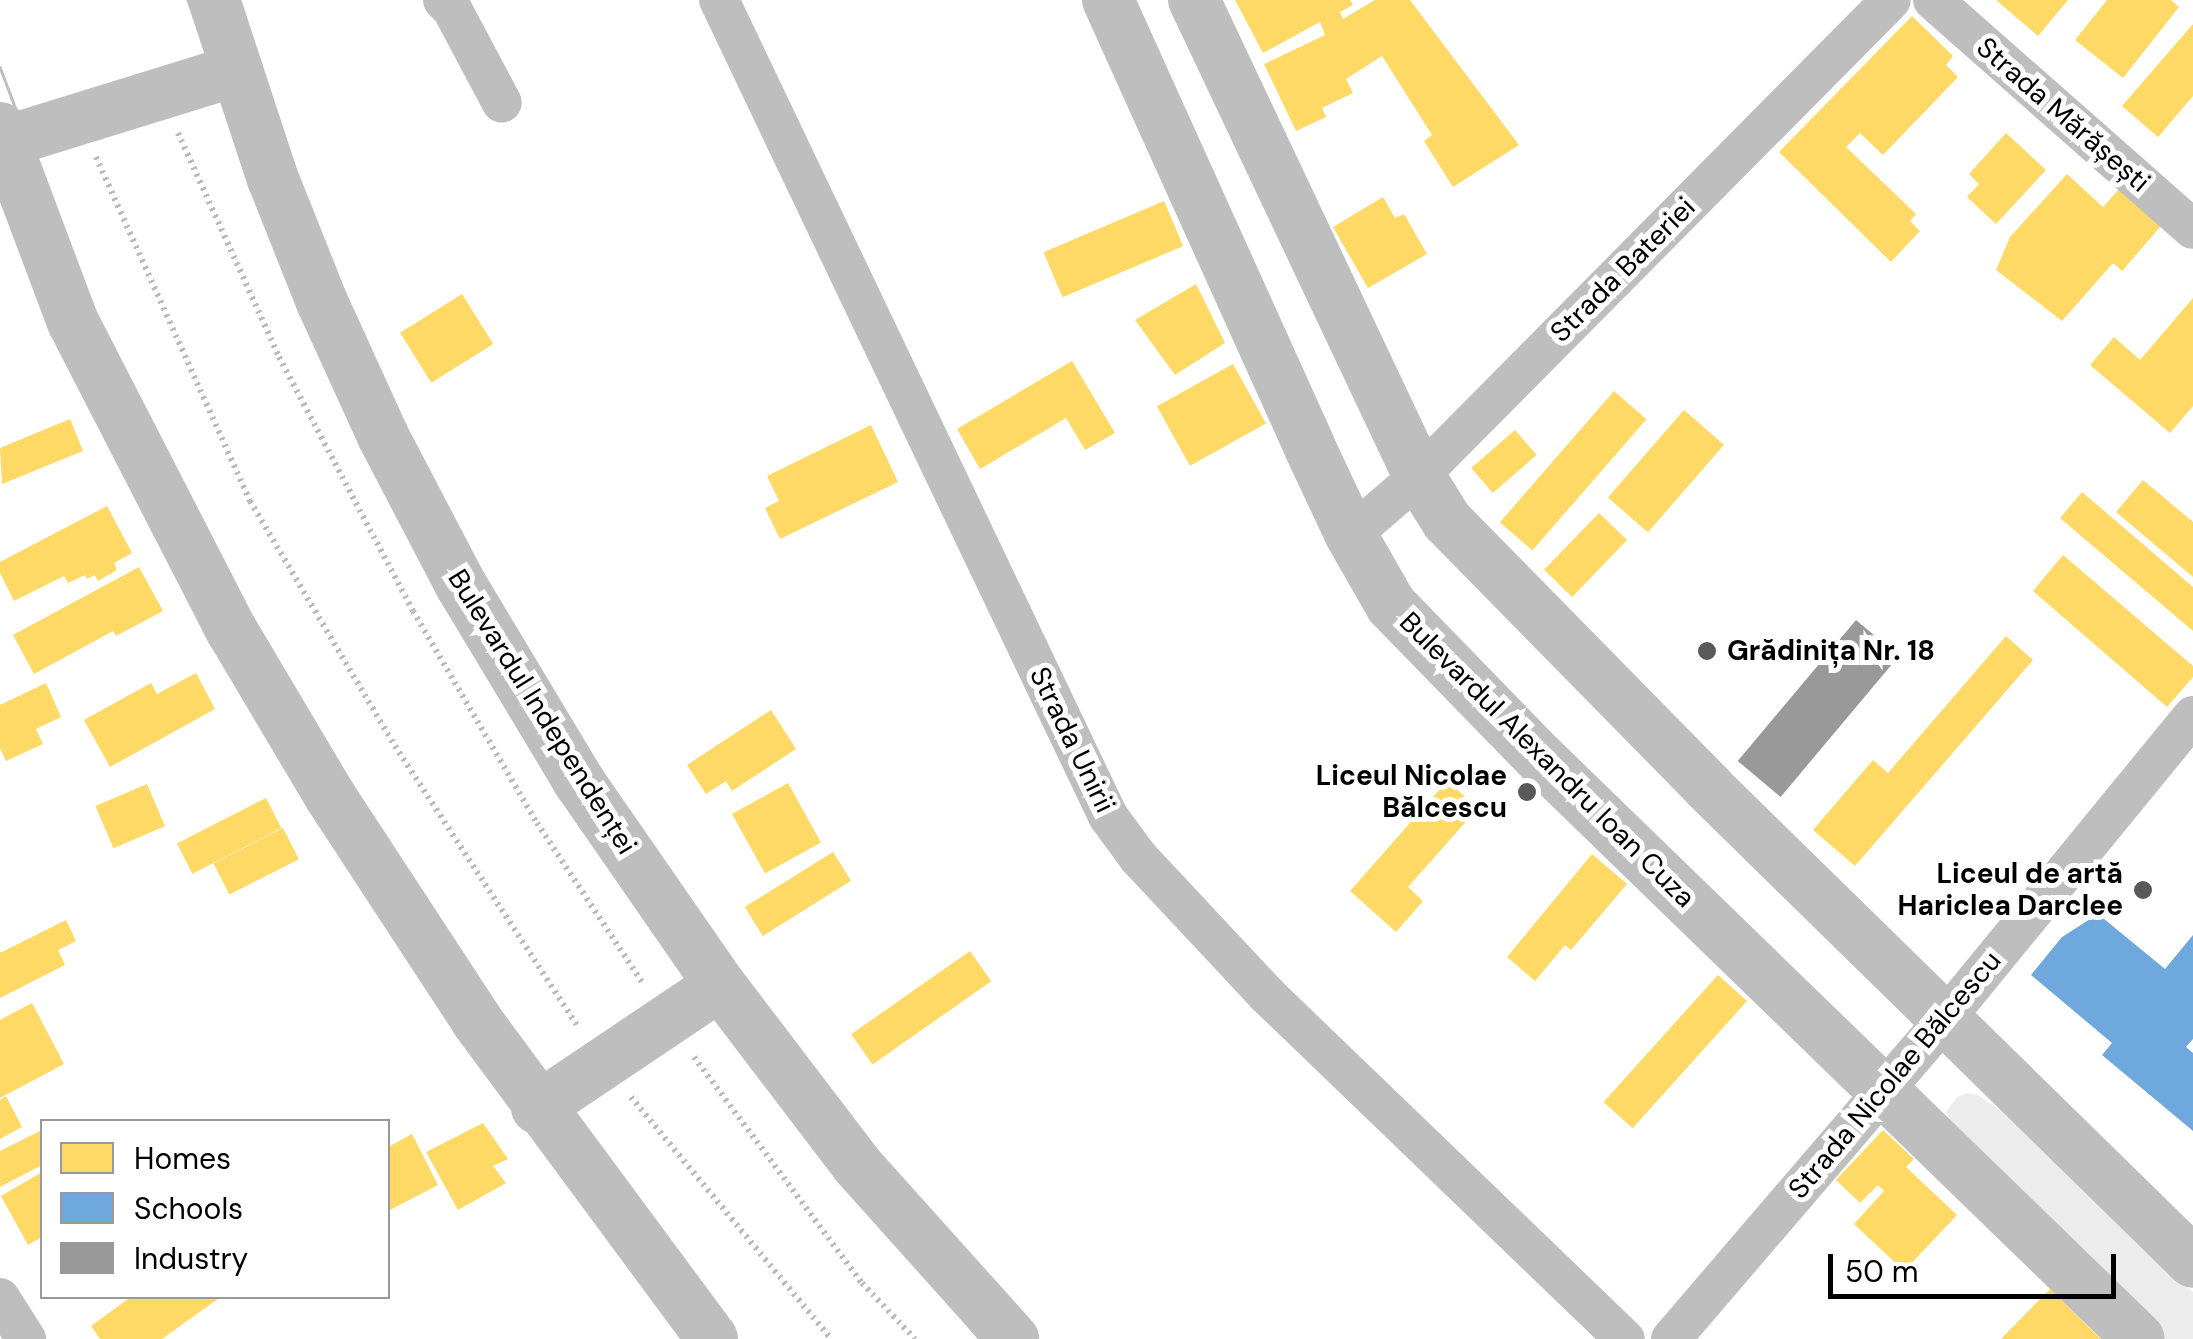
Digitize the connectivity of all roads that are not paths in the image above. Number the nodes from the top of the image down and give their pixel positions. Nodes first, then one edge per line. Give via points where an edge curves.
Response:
1 (214, 0) edge
2 (443, 0) edge
3 (719, 0) edge
4 (1108, 0) edge
5 (1194, 0) edge
6 (1891, 0) edge
7 (1933, 0) edge
8 (237, 70) junction
9 (502, 103) dead end
10 (2, 135) edge
11 (2193, 229) edge
12 (1419, 476) junction
13 (1350, 536) junction
14 (2193, 716) edge
15 (720, 986) junction
16 (1944, 1020) junction
17 (1882, 1090) junction
18 (536, 1108) junction
19 (2193, 1262) edge
20 (0, 1298) edge
21 (26, 1339) edge
22 (712, 1339) edge
23 (1013, 1339) edge
24 (1624, 1339) edge
25 (1671, 1339) edge
26 (2139, 1339) edge

1 - 8 main road, Bulevardul Independenței
2 - 9 street
3 - 24 street, Strada Unirii via 1108,816 1138,858 1266,994
4 - 13 main road, Bulevardul Alexandru Ioan Cuza
5 - 12 main road
6 - 12 street, Strada Bateriei
7 - 11 street, Strada Mărășești
8 - 10 main road via 80,119
8 - 15 main road, Bulevardul Independenței via 322,302 460,585 580,782
10 - 18 main road via 73,322 232,631 330,796
12 - 13 street, Strada Bateriei
12 - 16 main road via 1472,550
13 - 17 main road, Bulevardul Alexandru Ioan Cuza via 1419,638
14 - 16 street, Strada Nicolae Bălcescu
15 - 18 main road
15 - 23 main road, Bulevardul Independenței via 857,1165
16 - 17 street, Strada Nicolae Bălcescu
16 - 19 main road
17 - 25 street, Strada Nicolae Bălcescu
17 - 26 main road, Bulevardul Alexandru Ioan Cuza
18 - 22 main road
20 - 21 street

